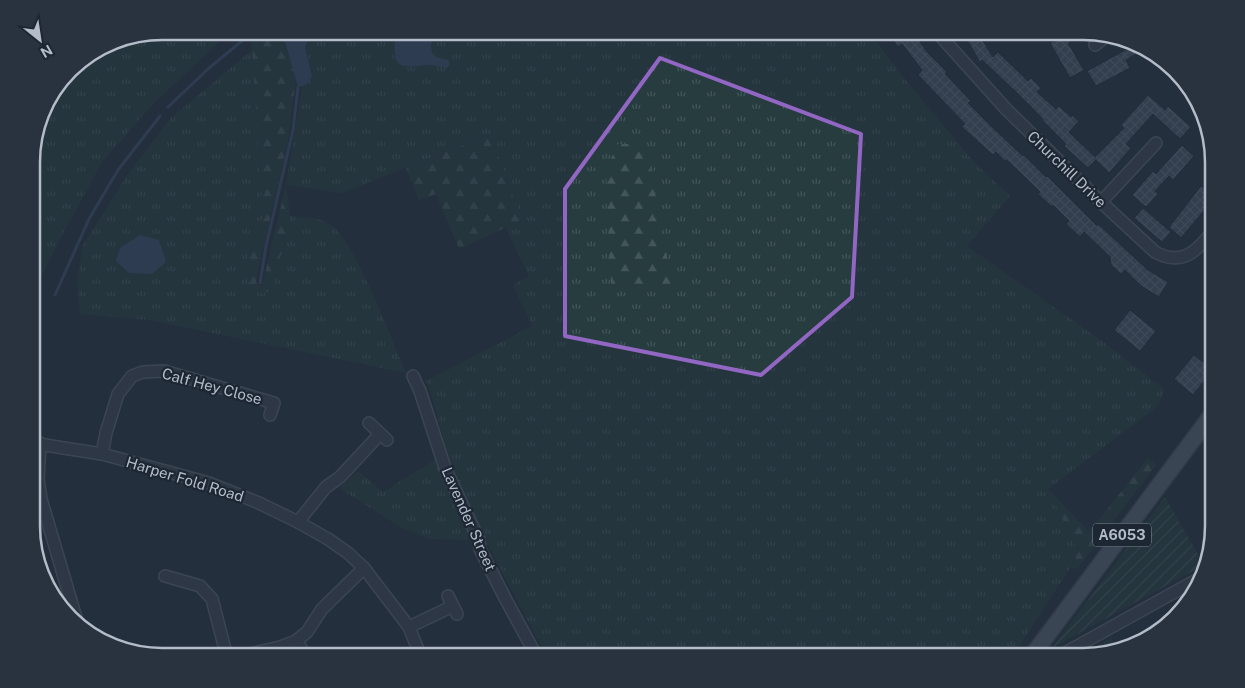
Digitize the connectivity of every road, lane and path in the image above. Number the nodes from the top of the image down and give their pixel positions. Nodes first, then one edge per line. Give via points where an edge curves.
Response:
1 (946, 40) edge
2 (1100, 41) edge
3 (1095, 45) dead end
4 (1156, 143) dead end
5 (1101, 202) junction
6 (1205, 240) edge
7 (413, 376) dead end
8 (270, 415) dead end
9 (369, 423) dead end
10 (1205, 425) edge
11 (40, 444) edge
12 (102, 454) junction
13 (40, 492) edge
14 (298, 522) junction
15 (364, 568) junction
16 (165, 576) dead end
17 (1190, 583) edge
18 (453, 605) dead end
19 (74, 611) edge
20 (409, 627) junction
21 (296, 641) junction
22 (225, 648) edge
23 (276, 648) edge
24 (301, 648) edge
25 (417, 648) edge
26 (532, 648) edge
27 (1037, 648) edge
28 (1073, 648) edge

1 - 5 street, Churchill Drive via 1006,109
2 - 3 street
4 - 5 street
5 - 6 street, Churchill Drive via 1164,257 1193,253
7 - 26 street, Lavender Street via 445,468 479,540 480,549
8 - 12 street, Calf Hey Close via 274,403 164,371 143,372 132,376 118,394
9 - 14 street via 384,437 326,487
10 - 27 main road, A6053
11 - 12 street, Harper Fold Road
12 - 14 street, Harper Fold Road via 209,483
13 - 19 street
14 - 15 street, Harper Fold Road via 341,548
15 - 20 street, Harper Fold Road
15 - 21 street via 322,609 307,632
16 - 22 street via 200,586 212,599
17 - 28 street
18 - 20 street
20 - 25 street, Harper Fold Road
21 - 23 street
21 - 24 street

